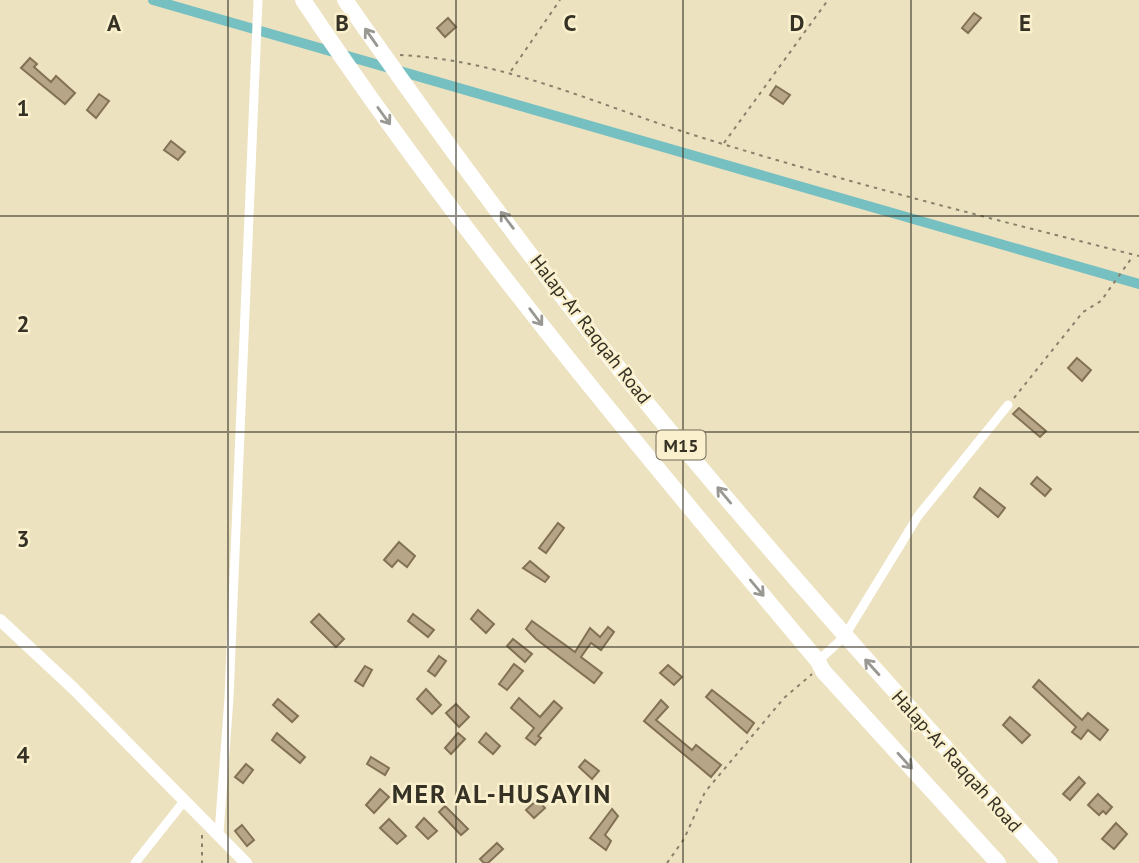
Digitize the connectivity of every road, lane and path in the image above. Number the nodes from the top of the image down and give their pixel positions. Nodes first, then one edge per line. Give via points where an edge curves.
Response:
1 (258, 0) edge
2 (303, 0) edge
3 (345, 0) edge
4 (560, 0) edge
5 (828, 0) edge
6 (387, 60) junction
7 (510, 72) junction
8 (723, 144) junction
9 (1134, 255) junction
10 (1139, 256) edge
11 (1008, 405) joint
12 (0, 620) edge
13 (844, 637) junction
14 (819, 664) junction
15 (185, 800) junction
16 (202, 817) junction
17 (219, 833) junction
18 (135, 863) edge
19 (202, 863) edge
20 (246, 863) edge
21 (667, 863) edge
22 (998, 863) edge
23 (1050, 863) edge

1 - 17 street via 229,698
2 -> 14 highway, Halap-Ar Raqqah Road / M15 via 431,179 601,402
6 -> 3 highway, Halap-Ar Raqqah Road / M15
4 - 7 path
5 - 8 path
6 - 7 path via 399,55 428,57
13 -> 6 highway, Halap-Ar Raqqah Road / M15 via 565,299
7 - 8 path
8 - 9 path
9 - 10 path
9 - 11 path via 1101,300 1083,312
11 - 13 street via 918,516
12 - 15 street
13 - 14 street
23 -> 13 highway, Halap-Ar Raqqah Road / M15
14 - 21 path via 784,698 705,792 684,839
14 -> 22 highway, Halap-Ar Raqqah Road / M15
15 - 16 street
15 - 18 street
16 - 17 street
16 - 19 path
17 - 20 street

